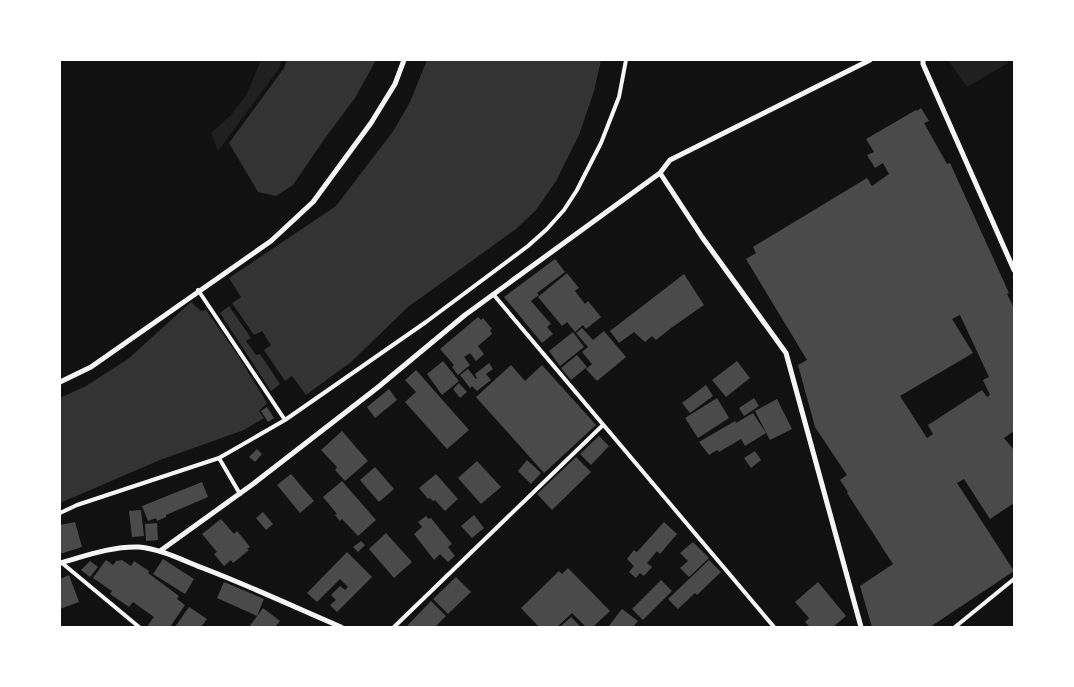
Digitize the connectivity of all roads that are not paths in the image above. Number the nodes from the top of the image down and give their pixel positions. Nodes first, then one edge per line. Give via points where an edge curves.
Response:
1 (404, 60) edge
2 (626, 60) edge
3 (870, 60) edge
4 (923, 60) edge
5 (660, 174) junction
6 (1014, 270) edge
7 (198, 290) junction
8 (492, 294) junction
9 (60, 382) edge
10 (285, 420) junction
11 (603, 425) junction
12 (220, 458) junction
13 (240, 494) junction
14 (60, 513) edge
15 (160, 551) junction
16 (61, 563) edge
17 (1014, 579) edge
18 (139, 627) edge
19 (341, 627) edge
20 (394, 627) edge
21 (774, 627) edge
22 (861, 627) edge
23 (955, 627) edge

1 - 7 street via 395,84 371,123 313,202 271,241
2 - 10 lane via 619,97 601,144 577,190 547,229 426,322
3 - 5 street via 670,160
4 - 6 street
5 - 8 street
5 - 22 street via 786,353
7 - 9 street via 91,367
7 - 10 lane
8 - 11 lane
8 - 13 street
10 - 12 lane
11 - 20 lane
11 - 21 lane
12 - 13 lane
12 - 14 lane
13 - 15 street
15 - 16 street via 124,548 88,554
15 - 19 street
16 - 18 lane
17 - 23 lane

